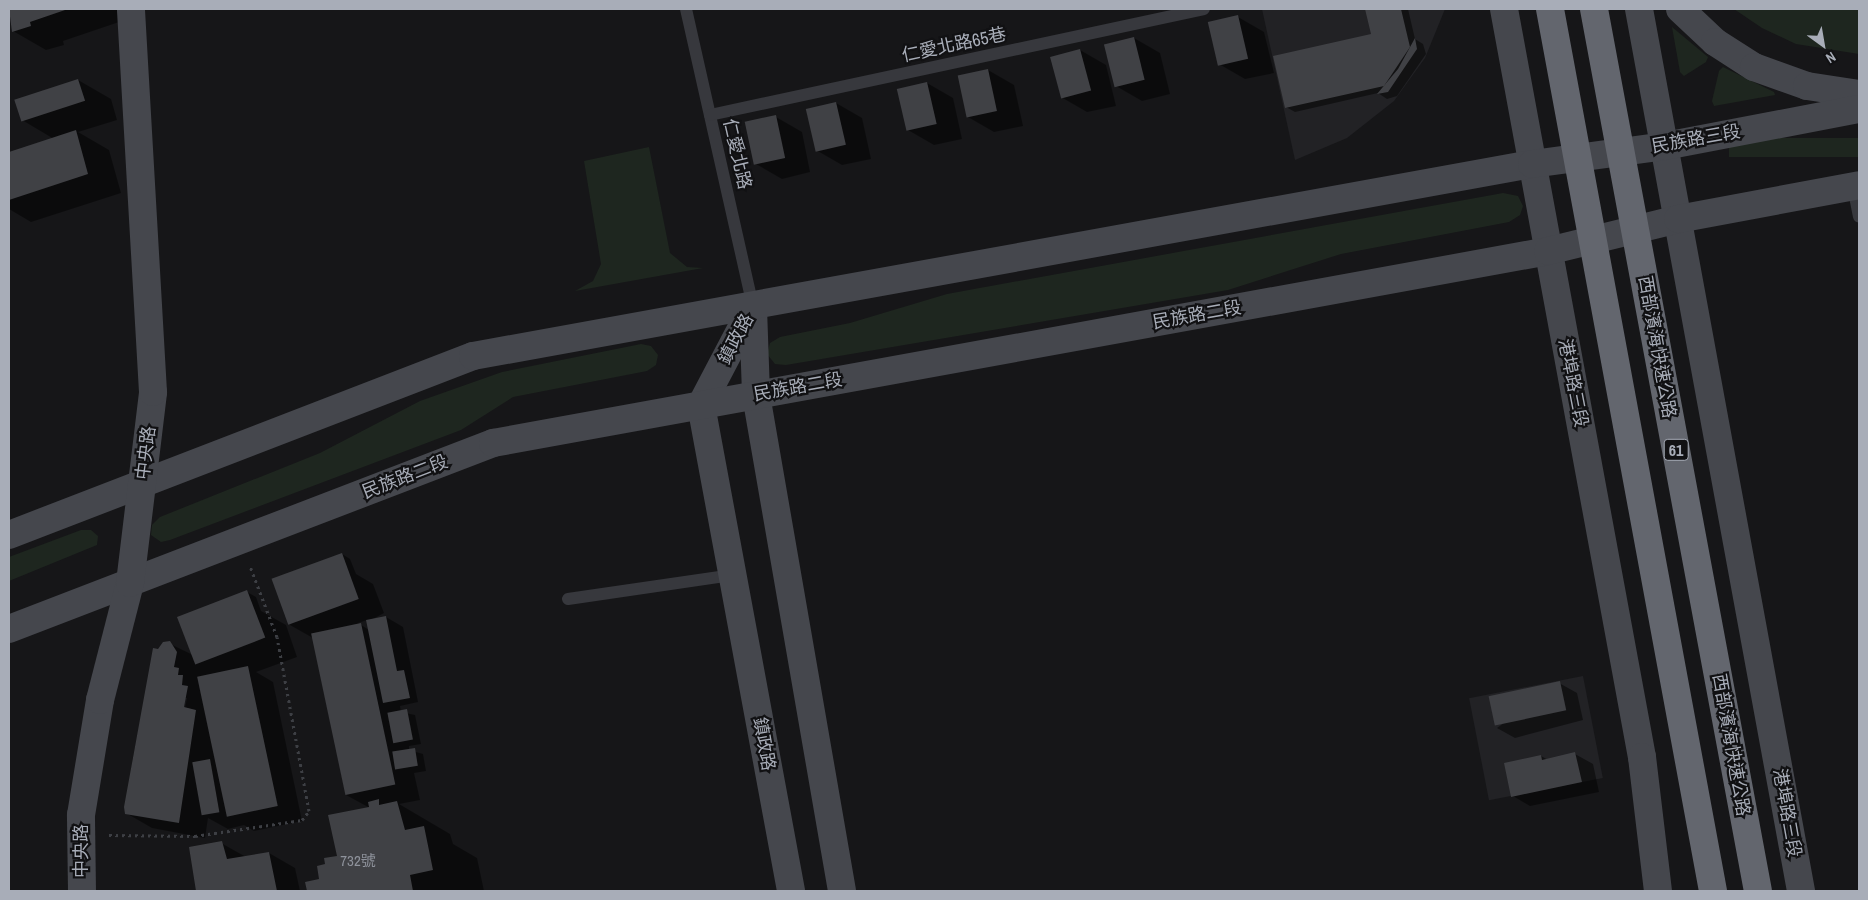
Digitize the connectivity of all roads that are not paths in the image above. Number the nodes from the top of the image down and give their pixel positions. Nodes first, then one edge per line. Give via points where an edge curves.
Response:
1 (132, 9) edge
2 (686, 9) edge
3 (1204, 9) edge
4 (1504, 9) edge
5 (1550, 9) edge
6 (1594, 9) edge
7 (1639, 9) edge
8 (1680, 9) edge
9 (1859, 94) edge
10 (1859, 109) edge
11 (710, 115) junction
12 (1665, 146) junction
13 (1532, 164) junction
14 (1856, 186) edge
15 (1859, 216) edge
16 (1678, 219) junction
17 (1548, 251) junction
18 (753, 306) junction
19 (756, 395) junction
20 (701, 405) junction
21 (142, 484) junction
22 (9, 535) edge
23 (734, 575) junction
24 (130, 582) junction
25 (568, 599) dead end
26 (9, 629) edge
27 (1774, 734) junction
28 (1642, 758) junction
29 (82, 891) edge
30 (791, 891) edge
31 (842, 891) edge
32 (1658, 891) edge
33 (1678, 891) edge
34 (1713, 891) edge
35 (1758, 891) edge
36 (1790, 891) edge
37 (1801, 891) edge

1 - 21 street, 中央路 via 153,392
2 - 11 lane, 仁愛北路
3 - 11 lane, 仁愛北路65巷
4 - 13 street, 港埠路三段
5 - 34 highway, bridge
6 - 35 highway, 西部濱海快速公路 / 61, bridge
7 - 12 street, 港埠路三段
8 - 9 street via 1715,42 1754,66 1807,86
10 - 12 street, 民族路三段
11 - 18 lane, 仁愛北路
12 - 13 street, 民族路三段
12 - 16 street, 港埠路三段
13 - 17 street, 港埠路三段
13 - 18 street
14 - 15 lane
14 - 16 street
16 - 17 street, 民族路二段
16 - 27 street, 港埠路三段
17 - 19 street, 民族路二段
17 - 28 street, 港埠路三段
18 - 19 street, 鎮政路
18 - 20 street, 鎮政路
18 - 21 street via 472,356
19 - 20 street, 民族路二段
19 - 31 street, 鎮政路
20 - 23 street, 鎮政路
20 - 24 street, 民族路二段 via 494,443
21 - 22 street
21 - 24 street, 中央路
23 - 25 lane
23 - 30 street, 鎮政路
24 - 26 street, 民族路二段
24 - 29 street, 中央路 via 100,700 81,833
27 - 36 street, 港埠路三段
27 - 37 street, 港埠路三段
28 - 32 street, 港埠路三段
28 - 33 street, 港埠路三段

